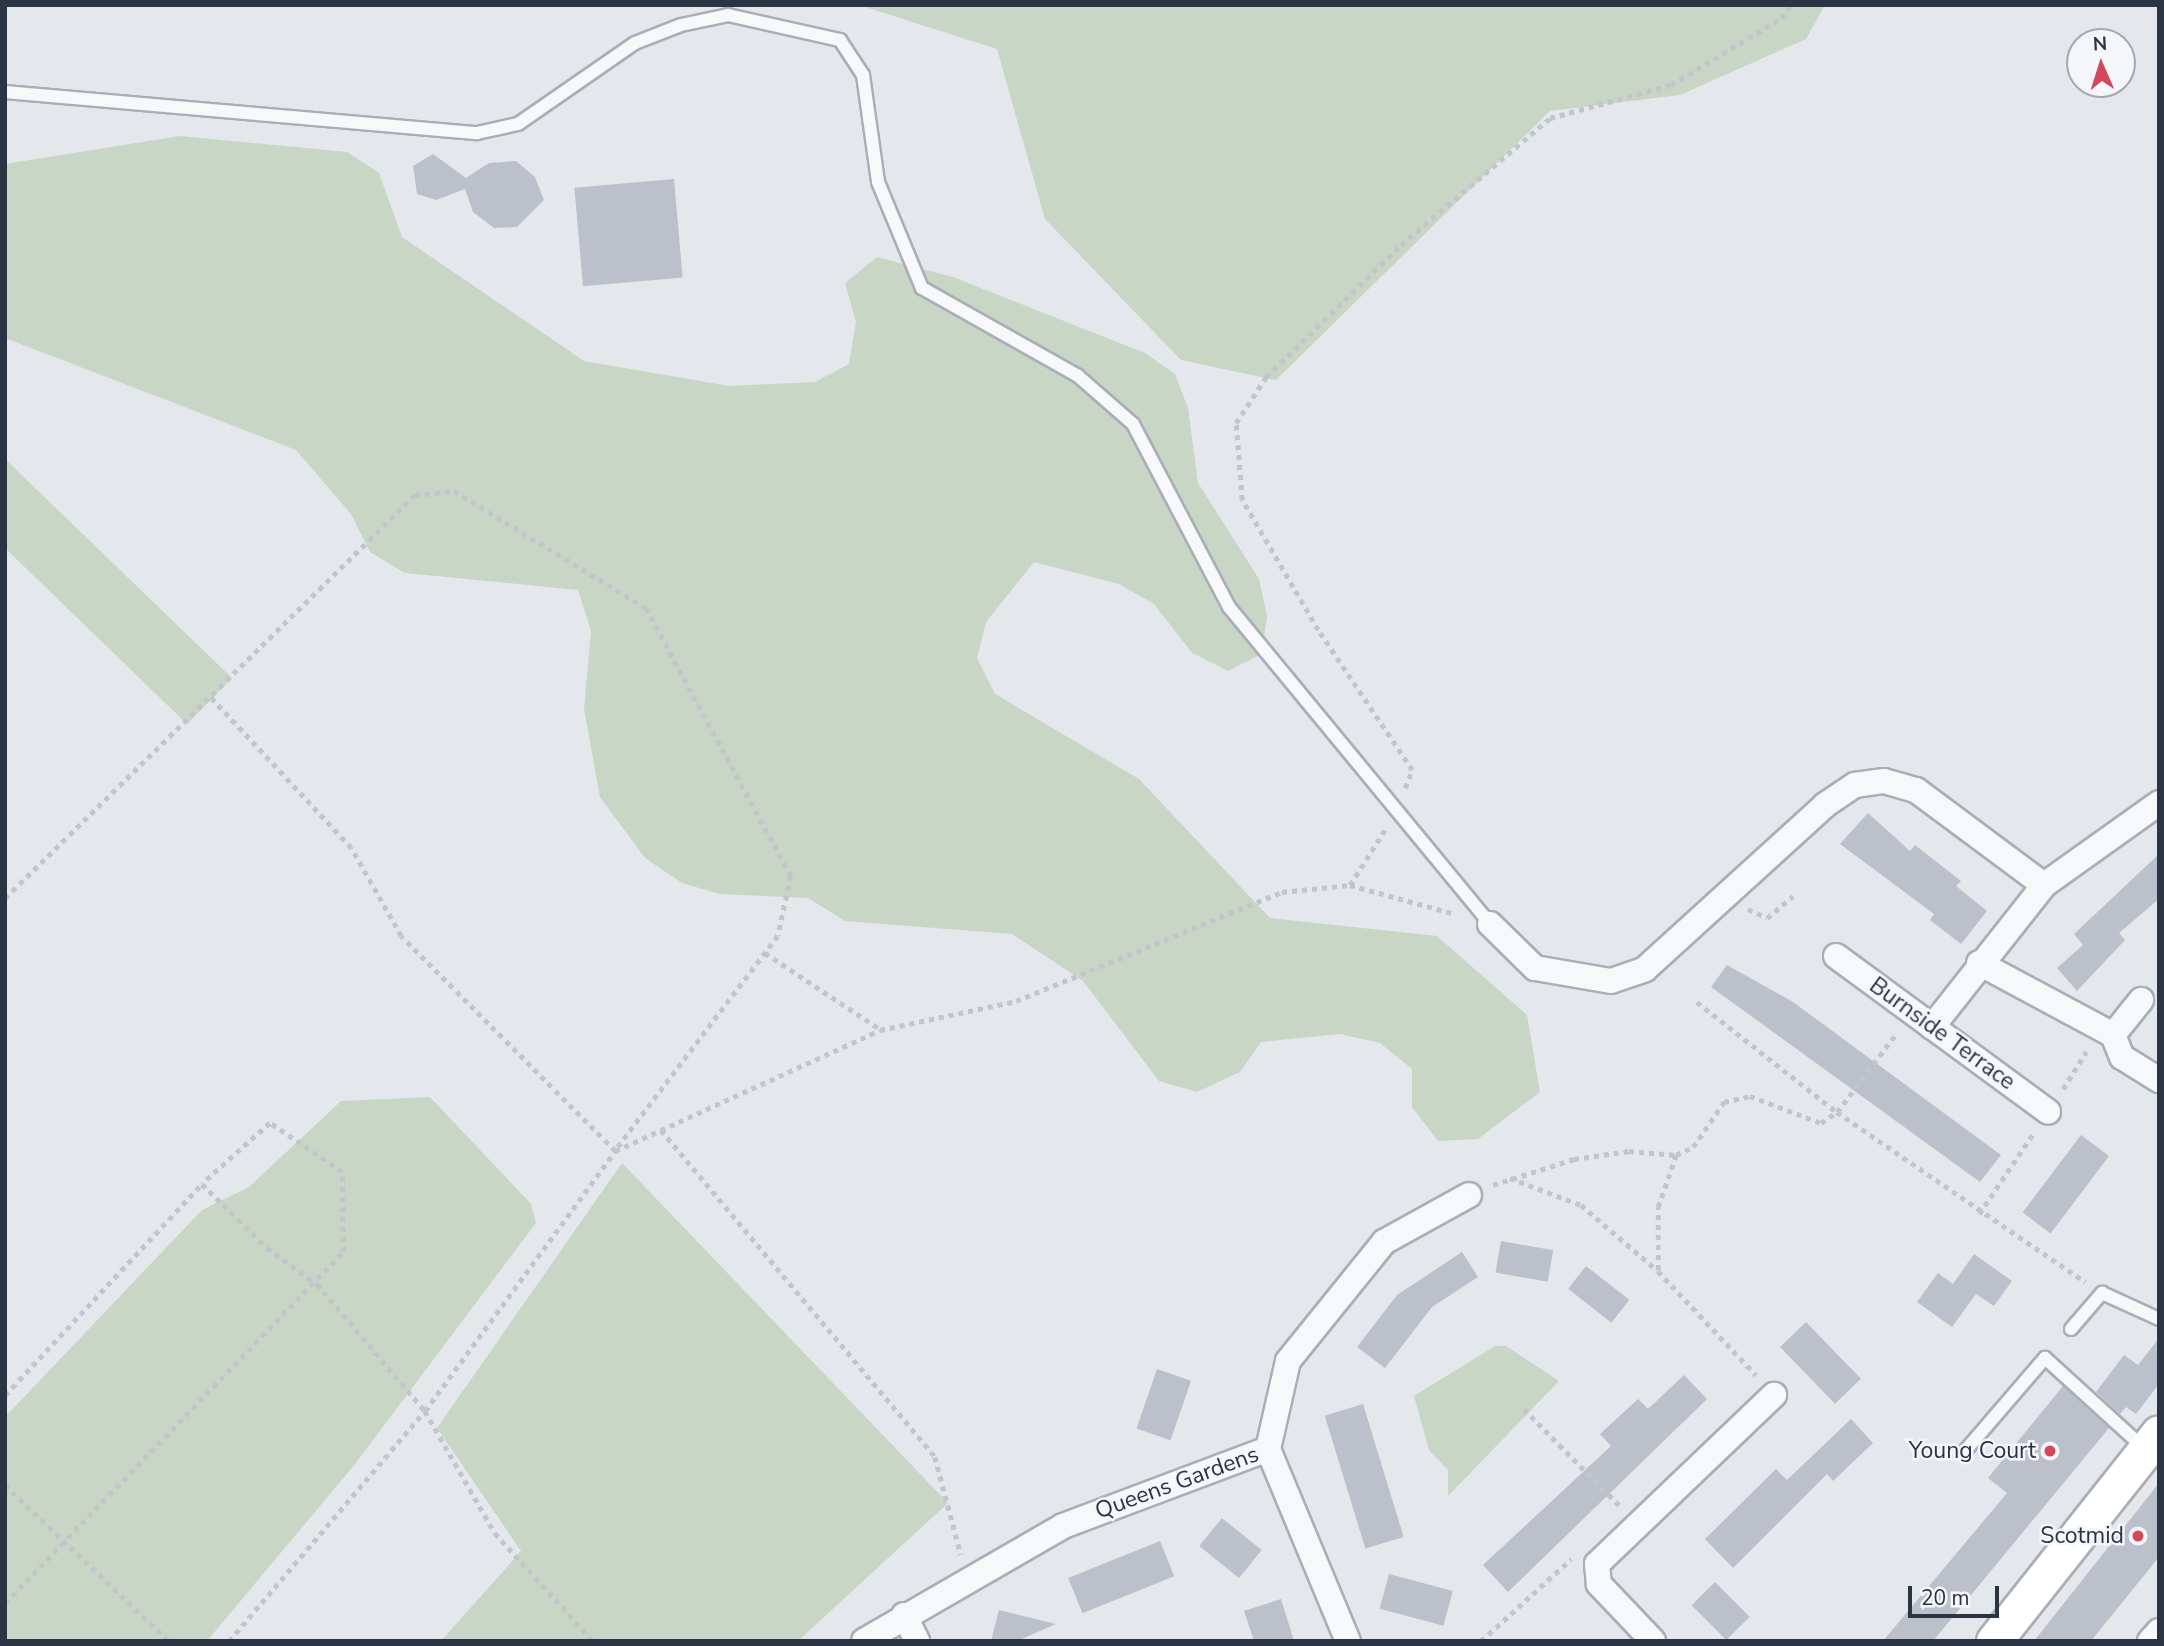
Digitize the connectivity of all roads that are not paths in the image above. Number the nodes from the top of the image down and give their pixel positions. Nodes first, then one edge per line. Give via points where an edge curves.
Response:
1 (5, 92) edge
2 (2159, 803) edge
3 (2044, 886) junction
4 (1490, 924) joint
5 (1836, 956) dead end
6 (1979, 963) junction
7 (2141, 1000) dead end
8 (1923, 1020) junction
9 (2113, 1035) junction
10 (2159, 1080) edge
11 (2048, 1112) dead end
12 (1469, 1195) road end
13 (2159, 1319) edge
14 (2071, 1329) dead end
15 (1774, 1395) road end
16 (2152, 1441) edge
17 (1268, 1449) junction
18 (1965, 1451) dead end
19 (904, 1615) junction
20 (2159, 1631) edge
21 (864, 1641) edge
22 (917, 1641) edge
23 (1348, 1641) edge
24 (1653, 1641) edge
25 (1994, 1641) edge
26 (2150, 1641) edge

1 - 4 lane via 477,133 518,124 635,43 681,25 728,15 840,40 863,75 878,182 922,288 1078,376 1133,424 1229,607
2 - 3 street
3 - 4 street via 1916,790 1884,781 1855,785 1825,805 1645,969 1611,981 1535,968
3 - 6 street
5 - 8 street, Burnside Terrace
6 - 8 street
6 - 9 street
7 - 9 street
8 - 11 street, Burnside Terrace
9 - 10 street via 2122,1057
12 - 17 street via 1384,1242 1288,1361
13 - 14 lane via 2102,1293
15 - 24 street via 1597,1564 1599,1584
16 - 18 lane via 2045,1358
16 - 25 main road
17 - 19 street, Queens Gardens via 1063,1525
17 - 23 street, Queens Gardens
19 - 21 street, Queens Gardens
19 - 22 street
20 - 26 street

